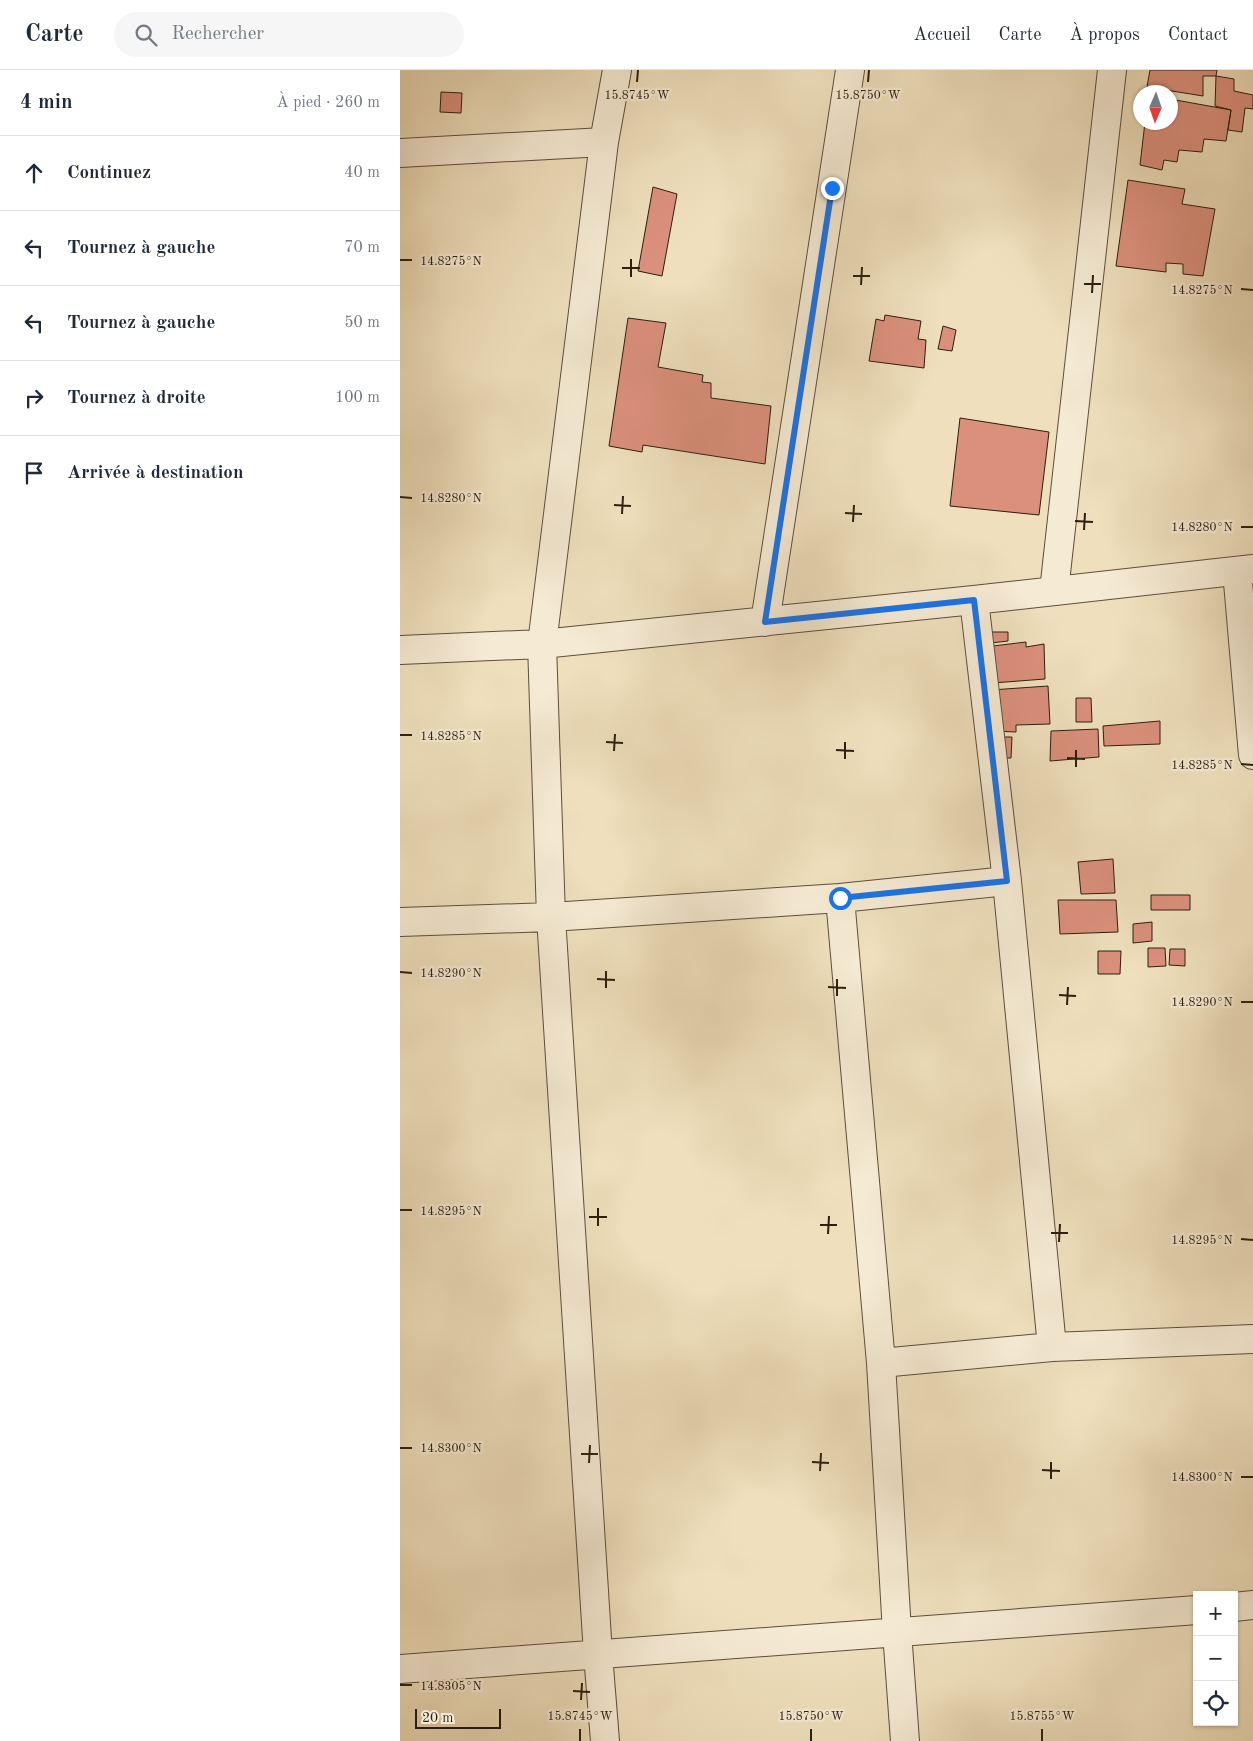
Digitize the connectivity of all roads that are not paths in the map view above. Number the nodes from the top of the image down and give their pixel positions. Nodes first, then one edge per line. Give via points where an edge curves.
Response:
1 (617, 70) edge
2 (850, 70) edge
3 (1112, 70) edge
4 (604, 142) junction
5 (400, 153) edge
6 (1245, 570) edge
7 (1054, 590) junction
8 (974, 600) junction
9 (765, 622) junction
10 (542, 644) junction
11 (401, 648) edge
12 (1253, 755) edge
13 (1007, 881) junction
14 (840, 898) junction
15 (550, 917) junction
16 (400, 922) edge
17 (1253, 1339) edge
18 (1052, 1347) junction
19 (881, 1363) junction
20 (1253, 1605) edge
21 (1238, 1607) edge
22 (1193, 1610) edge
23 (897, 1632) junction
24 (598, 1654) junction
25 (400, 1669) edge
26 (605, 1741) edge
27 (905, 1741) edge

1 - 4 street
2 - 9 street
3 - 7 street
4 - 5 street
4 - 10 street
6 - 7 street
6 - 12 street
7 - 8 street
8 - 9 street
8 - 13 street
9 - 10 street
10 - 11 street
10 - 15 street
13 - 14 street
13 - 18 street
14 - 15 street
14 - 19 street
15 - 16 street
15 - 24 street
17 - 18 street
18 - 19 street
19 - 23 street
20 - 21 street
22 - 23 street
23 - 24 street
23 - 27 street
24 - 25 street
24 - 26 street

